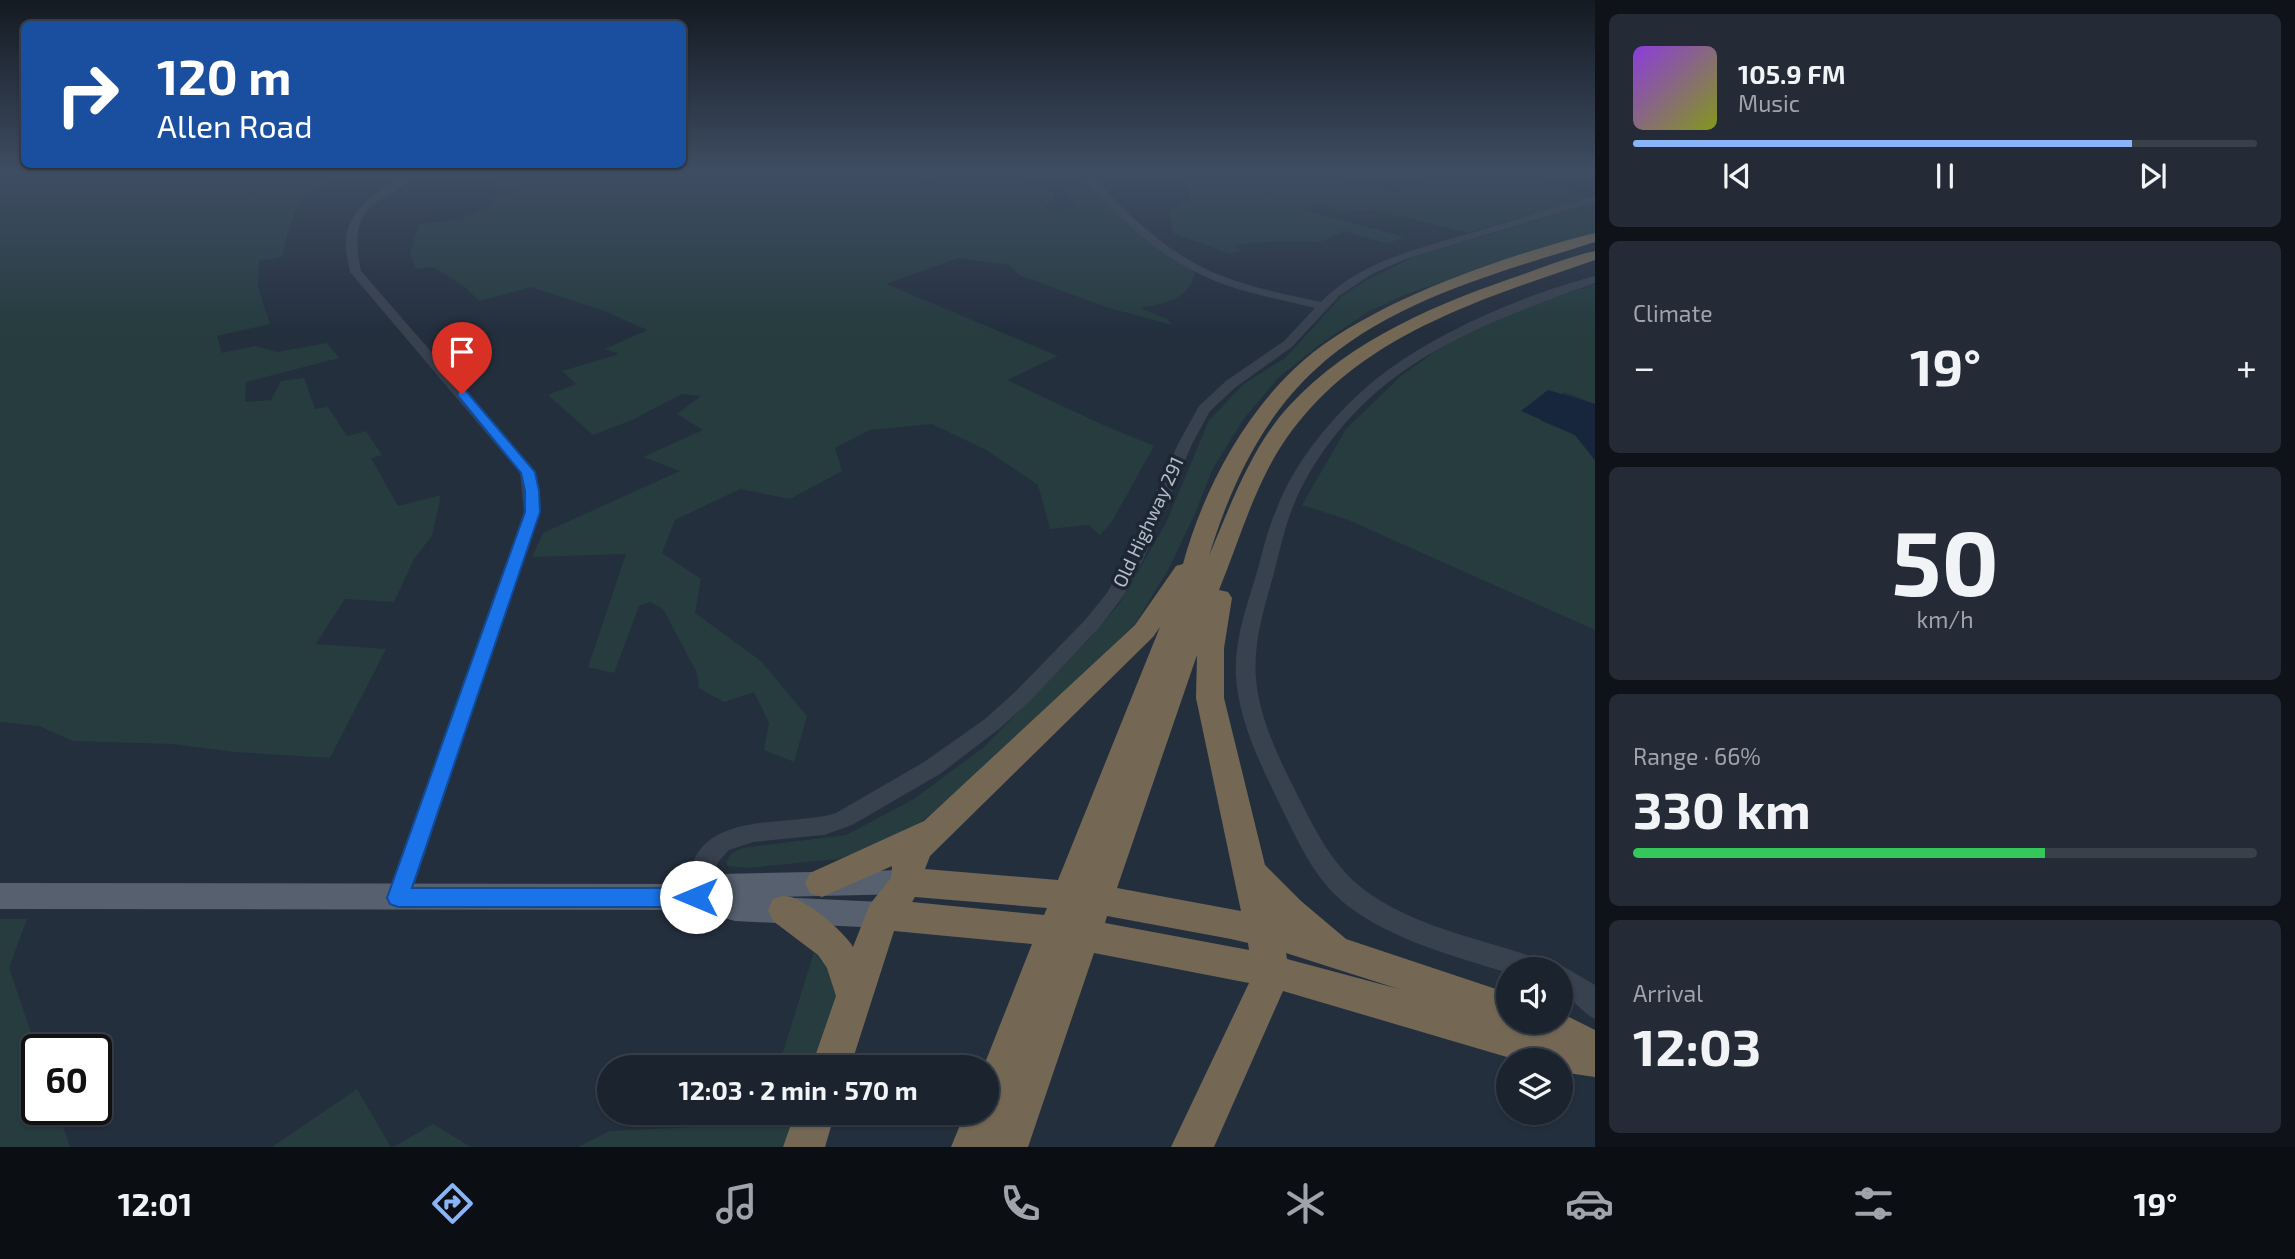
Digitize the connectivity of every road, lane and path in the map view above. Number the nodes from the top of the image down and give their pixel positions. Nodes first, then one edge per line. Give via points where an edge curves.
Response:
1 (355, 225) edge
2 (1138, 225) edge
3 (1510, 225) edge
4 (1595, 237) edge
5 (1595, 255) edge
6 (1595, 279) edge
7 (1322, 306) junction
8 (1227, 541) junction
9 (1195, 560) junction
10 (947, 819) junction
11 (1251, 873) junction
12 (907, 881) junction
13 (822, 883) junction
14 (0, 897) edge
15 (696, 897) junction
16 (398, 898) junction
17 (785, 910) junction
18 (882, 915) junction
19 (1264, 932) junction
20 (1337, 952) junction
21 (1499, 957) edge
22 (1272, 971) junction
23 (1312, 982) junction
24 (1573, 985) edge
25 (854, 995) junction
26 (1595, 1006) edge
27 (1496, 1007) edge
28 (1255, 1016) junction
29 (1566, 1034) edge
30 (1595, 1052) edge
31 (834, 1055) edge
32 (1595, 1058) edge
33 (999, 1076) edge
34 (811, 1125) edge
35 (980, 1125) edge
36 (804, 1147) edge
37 (972, 1147) edge
38 (1007, 1147) edge
39 (1192, 1147) edge

1 - 16 street via 351,239 356,272 528,472 532,491 532,512
2 - 7 street via 1198,269
3 - 7 street, Old Highway 291 via 1402,257 1350,283
4 - 9 highway via 1426,296 1363,327 1312,362 1269,409 1230,467
5 - 8 highway via 1420,319 1339,369 1294,411 1256,471
6 - 21 street via 1485,319 1434,344 1396,369 1346,414 1317,451 1283,512 1246,652 1247,692 1260,734 1324,867 1361,903 1386,919
7 - 15 street, Old Highway 291 via 1288,344 1231,384 1205,409 1115,595 1022,697 952,755 844,819 824,827 753,833 721,843 707,858
8 - 11 highway via 1212,624 1210,698
8 - 38 highway
9 - 10 highway via 1176,580 1144,631
9 - 33 highway via 1189,586
10 - 12 highway via 909,858
10 - 13 highway via 895,851
11 - 19 highway
11 - 20 highway
12 - 13 main road
12 - 18 highway
12 - 19 highway via 1105,899
13 - 15 main road via 721,886
14 - 16 main road
15 - 16 main road
15 - 17 main road via 735,908
17 - 18 main road
17 - 25 highway via 831,942 848,971
18 - 22 highway via 1095,937
18 - 25 highway
19 - 20 highway
19 - 22 highway
20 - 27 highway
22 - 23 highway
22 - 28 highway
23 - 28 highway via 1283,995
23 - 32 highway via 1547,1052
24 - 26 street
25 - 31 highway
28 - 39 highway
29 - 30 highway
34 - 36 highway
35 - 37 highway

